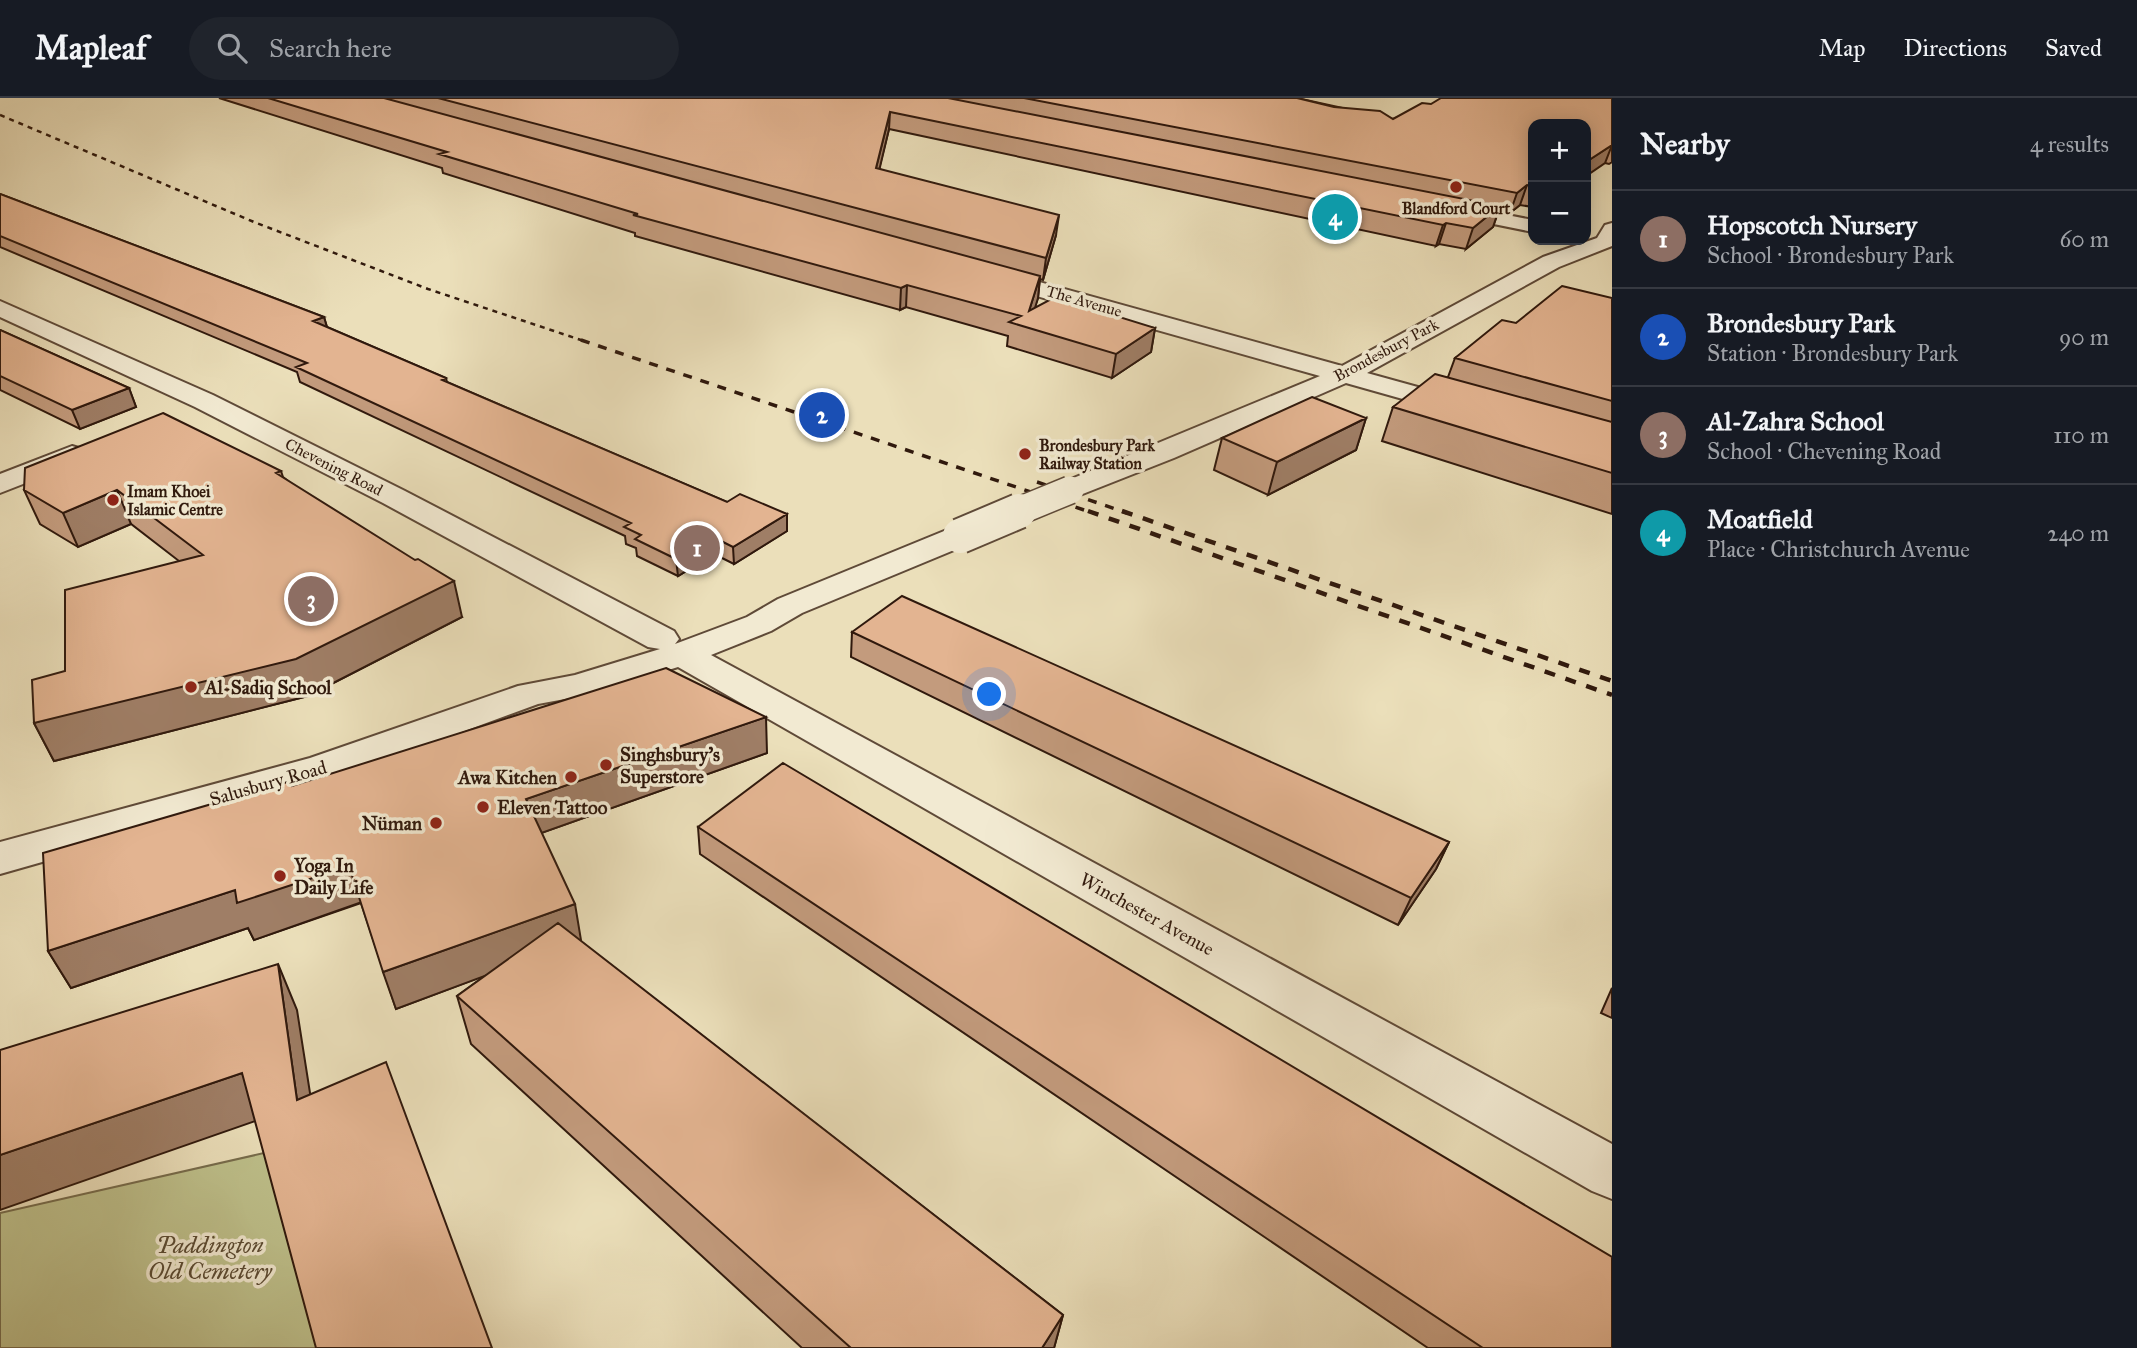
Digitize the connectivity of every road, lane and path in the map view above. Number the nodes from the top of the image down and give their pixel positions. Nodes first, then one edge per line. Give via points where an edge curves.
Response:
1 (1425, 204) edge
2 (1528, 225) edge
3 (1591, 233) edge
4 (1610, 235) edge
5 (1566, 245) edge
6 (1551, 262) junction
7 (963, 267) edge
8 (0, 308) edge
9 (1346, 374) junction
10 (204, 401) junction
11 (1492, 416) edge
12 (166, 417) edge
13 (102, 443) edge
14 (0, 484) edge
15 (671, 646) junction
16 (0, 858) edge
17 (1612, 1173) edge

1 - 2 street
3 - 4 street, Brondesbury Park
4 - 6 street, Brondesbury Park
5 - 6 street, Brondesbury Park
6 - 9 street, Brondesbury Park
7 - 9 street, The Avenue
8 - 10 street, Chevening Road
9 - 11 street, The Avenue
9 - 15 street, Brondesbury Park, bridge via 790,606 759,624
10 - 12 street
10 - 15 street, Chevening Road
13 - 14 street
15 - 16 street, Salusbury Road via 579,687 531,694 323,768
15 - 17 street, Winchester Avenue

